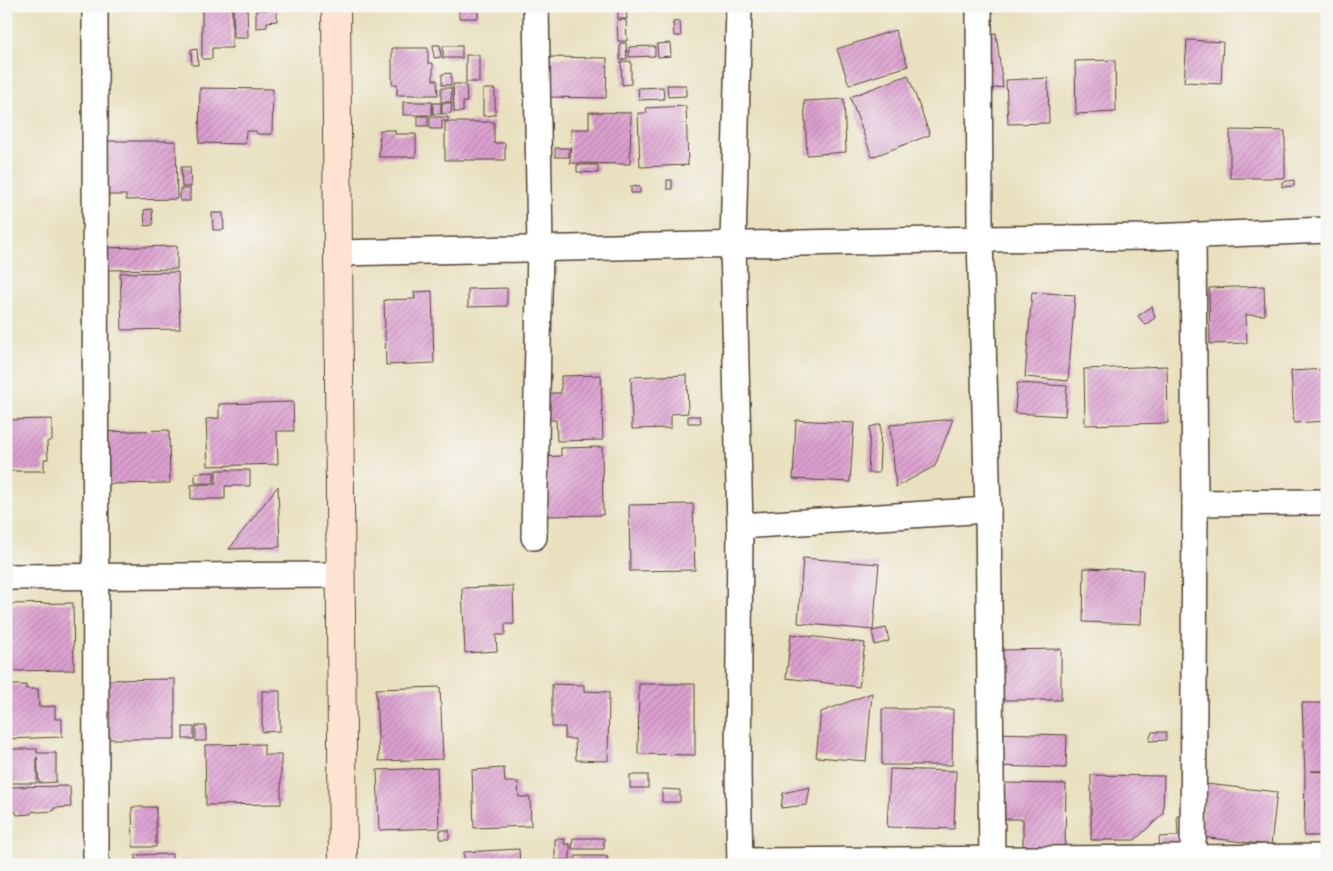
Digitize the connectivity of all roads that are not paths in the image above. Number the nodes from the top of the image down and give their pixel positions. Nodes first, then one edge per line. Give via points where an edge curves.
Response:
1 (95, 6) edge
2 (336, 6) edge
3 (536, 6) edge
4 (739, 6) edge
5 (979, 6) edge
6 (1327, 230) edge
7 (1193, 236) junction
8 (980, 239) junction
9 (733, 244) junction
10 (540, 249) junction
11 (338, 253) junction
12 (1327, 502) edge
13 (1195, 503) junction
14 (988, 510) junction
15 (740, 526) junction
16 (534, 537) dead end
17 (340, 575) junction
18 (6, 577) edge
19 (96, 577) junction
20 (1327, 857) edge
21 (992, 859) junction
22 (1193, 861) edge
23 (740, 863) edge
24 (96, 865) edge
25 (343, 865) edge

1 - 19 street
2 - 11 street
3 - 10 street
4 - 9 street
5 - 8 street
6 - 7 street
7 - 8 street
7 - 13 street
8 - 9 street
8 - 14 street
9 - 10 street
9 - 15 street
10 - 11 street
10 - 16 street
11 - 17 street
12 - 13 street
13 - 22 street
14 - 15 street
14 - 21 street
15 - 23 street
17 - 19 street
17 - 25 street
18 - 19 street
19 - 24 street
20 - 22 street
21 - 22 street
21 - 23 street

